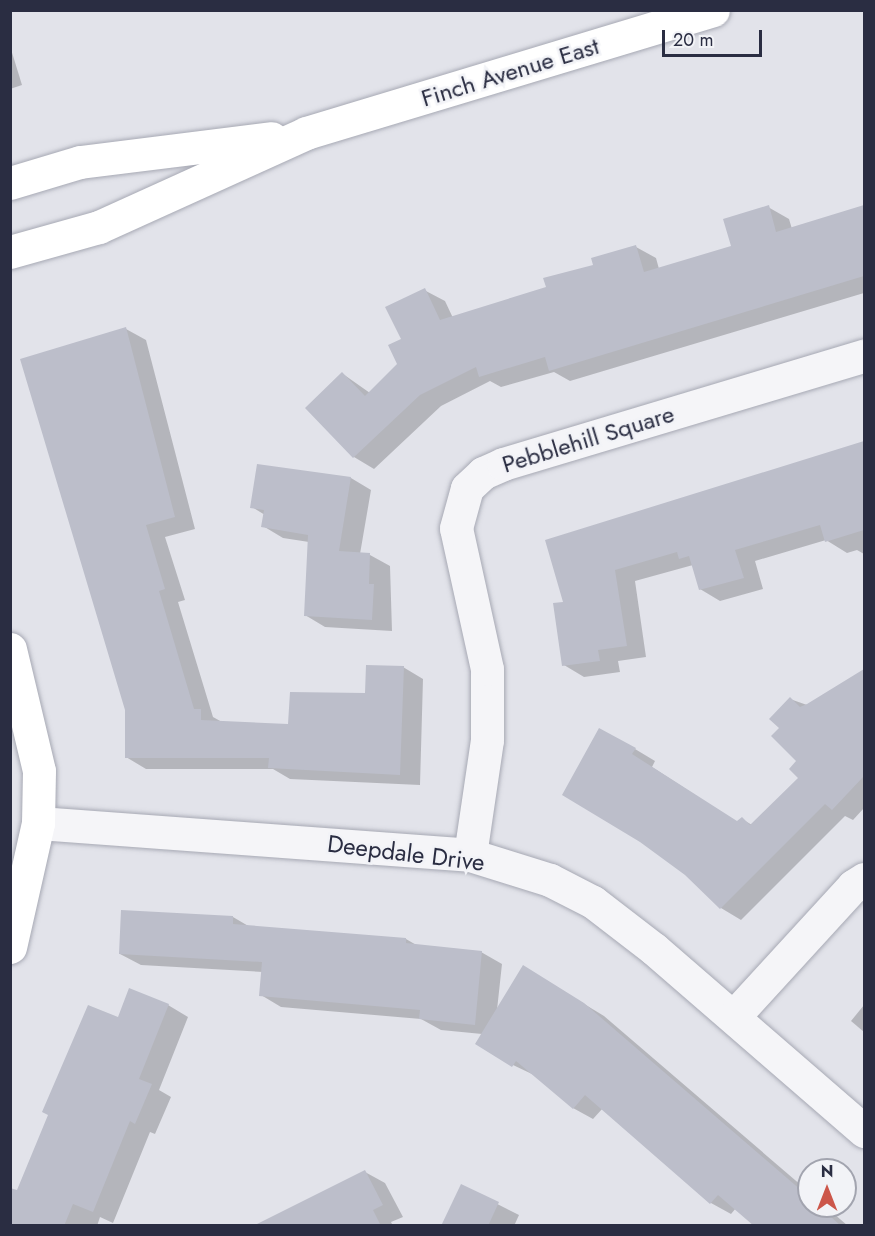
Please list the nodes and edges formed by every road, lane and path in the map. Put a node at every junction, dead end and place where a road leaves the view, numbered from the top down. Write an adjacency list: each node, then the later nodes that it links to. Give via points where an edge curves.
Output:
1 (713, 10): 2 (main road, Finch Avenue East)
2 (306, 133): 3 (main road, Finch Avenue East, via 80,162); 4 (main road, Finch Avenue East, via 99,227)
3 (10, 183)
4 (10, 252)
5 (864, 356): 8 (street, Pebblehill Square, via 503,464 483,473 467,488 456,528 487,669 487,740)
6 (10, 649): 7 (main road, via 39,771)
7 (38, 823): 8 (street, Deepdale Drive); 10 (main road)
8 (470, 855): 11 (street, Deepdale Drive, via 550,880 593,902)
9 (864, 879): 11 (street, via 853,886)
10 (10, 947)
11 (735, 1015): 12 (street, Deepdale Drive)
12 (864, 1131)

